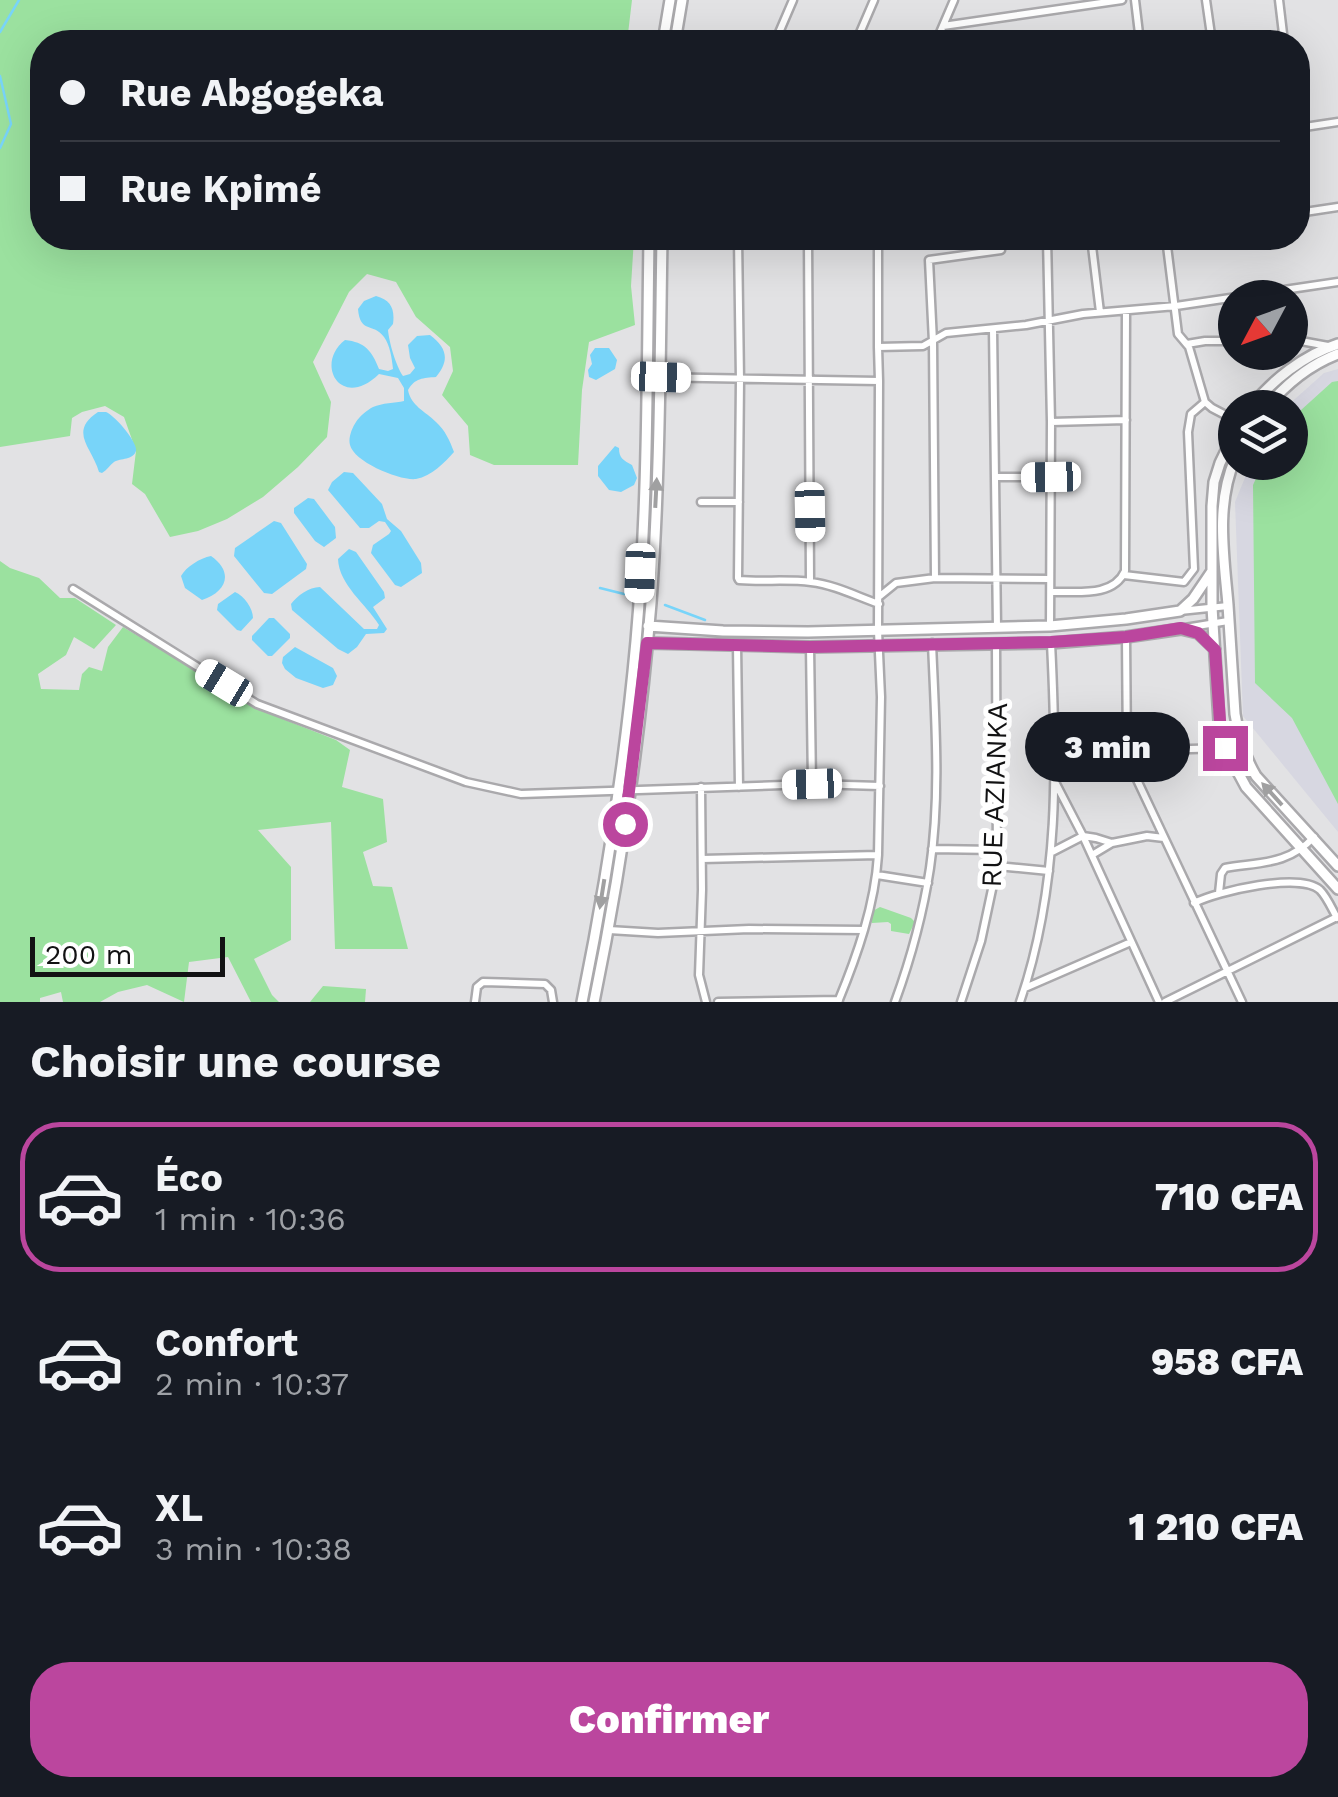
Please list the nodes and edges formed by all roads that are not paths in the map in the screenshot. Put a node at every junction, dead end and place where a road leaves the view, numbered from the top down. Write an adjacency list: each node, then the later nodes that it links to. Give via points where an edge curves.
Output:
1 (670, 0): 11 (main road)
2 (682, 0): 12 (main road)
3 (793, 0): 13 (street)
4 (874, 0): 14 (street)
5 (954, 0): 10 (street)
6 (1122, 0): 10 (street)
7 (1134, 0): 16 (street)
8 (1206, 0): 17 (street)
9 (1279, 0): 18 (street)
10 (943, 26): 15 (street)
11 (665, 30)
12 (677, 30)
13 (780, 30)
14 (861, 30)
15 (941, 30)
16 (1138, 30)
17 (1210, 30)
18 (1283, 30)
19 (1338, 122): 20 (street)
20 (1310, 126)
21 (1338, 207): 22 (street)
22 (1310, 211)
23 (649, 250): 44 (main road)
24 (662, 250): 45 (main road)
25 (738, 250): 46 (street)
26 (808, 250): 47 (street)
27 (878, 250): 42 (street)
28 (1001, 250): 39 (street, via 930,260)
29 (1047, 250): 36 (street)
30 (1092, 250): 35 (street)
31 (1168, 250): 33 (street)
32 (1338, 282): 33 (street)
33 (1176, 306): 34 (street); 41 (street, via 1178,334)
34 (1126, 311): 35 (street); 53 (street)
35 (1100, 312): 36 (street)
36 (1050, 320): 37 (street); 54 (street)
37 (994, 329): 39 (street, via 946,333); 56 (street)
38 (1218, 341): 41 (street)
39 (933, 342): 42 (street); 63 (street)
40 (1308, 343): 43 (street)
41 (1188, 346): 51 (street)
42 (878, 348): 48 (street)
43 (1336, 348): 49 (main road, via 1296,365); 50 (main road)
44 (648, 377): 45 (street); 77 (main road)
45 (661, 377): 46 (street); 77 (main road, one-way to 45)
46 (740, 380): 47 (street); 60 (street)
47 (810, 381): 48 (street); 66 (street)
48 (879, 381): 71 (street)
49 (1268, 390)
50 (1282, 390)
51 (1205, 402): 52 (street); 67 (street, via 1191,414 1188,432 1194,569)
52 (1218, 410)
53 (1126, 420): 54 (street); 62 (street)
54 (1051, 422): 57 (street)
55 (1218, 469): 61 (main road)
56 (995, 477): 57 (street); 64 (street)
57 (1051, 477): 65 (street)
58 (1228, 480): 72 (main road)
59 (700, 502): 60 (street)
60 (738, 502): 66 (street, via 739,580)
61 (1212, 571): 70 (main road); 73 (main road)
62 (1124, 575): 67 (street); 69 (street, via 1107,589)
63 (934, 578): 64 (street); 71 (street, via 896,583)
64 (996, 579): 65 (street); 79 (street)
65 (1050, 580): 69 (street)
66 (810, 582): 71 (street)
67 (1184, 582): 70 (street)
68 (73, 589): 99 (street, via 257,704 446,776 521,794)
69 (1051, 592): 78 (street)
70 (1196, 593): 74 (main road)
71 (879, 600): 81 (street)
72 (1228, 606): 73 (street); 75 (main road)
73 (1212, 608): 74 (street); 76 (main road)
74 (1180, 612): 78 (main road)
75 (1228, 621): 76 (street); 103 (main road, one-way to 75, via 1256,776 1242,748)
76 (1213, 624): 80 (street); 90 (main road)
77 (643, 625): 81 (main road); 83 (main road)
78 (1050, 626): 79 (main road)
79 (997, 627): 81 (main road)
80 (1181, 628): 82 (main road); 90 (main road, via 1198,633)
81 (878, 631): 87 (street)
82 (1126, 637): 84 (main road); 92 (street)
83 (642, 642): 88 (main road); 99 (main road)
84 (1051, 642): 86 (main road); 93 (street)
85 (932, 643): 86 (main road); 87 (main road); 106 (street)
86 (996, 643): 108 (street, RUE AZIANKA)
87 (878, 645): 89 (main road); 96 (street)
88 (737, 646): 89 (main road); 98 (street)
89 (810, 647): 95 (street)
90 (1215, 650): 91 (main road)
91 (1225, 748): 92 (street); 107 (main road, via 1246,788)
92 (1127, 751): 93 (street); 100 (street)
93 (1054, 752): 94 (street)
94 (1055, 782): 101 (street); 109 (street)
95 (812, 784): 96 (street); 98 (street)
96 (880, 786): 111 (street)
97 (701, 787): 98 (street); 99 (street); 112 (street)
98 (739, 788)
99 (625, 789): 122 (main road); 131 (main road, one-way to 131)
100 (1157, 821): 102 (street); 104 (street)
101 (1083, 836): 105 (street); 109 (street); 110 (street)
102 (1147, 836): 104 (street); 105 (street)
103 (1314, 837): 107 (street); 114 (main road)
104 (1165, 838): 120 (street)
105 (1112, 843): 110 (street)
106 (932, 849): 108 (street); 117 (street)
107 (1303, 849): 118 (main road); 119 (street, via 1225,868)
108 (997, 850): 113 (street, RUE AZIANKA)
109 (1051, 852): 115 (street)
110 (1092, 854): 125 (street)
111 (878, 855): 112 (street); 116 (street)
112 (702, 859): 124 (street)
113 (996, 866): 115 (street); 136 (street, RUE AZIANKA, via 982,941)
114 (1338, 866)
115 (1049, 871): 127 (street)
116 (877, 874): 117 (street); 123 (street)
117 (928, 883): 135 (street)
118 (1338, 890)
119 (1219, 893): 120 (street); 121 (street, via 1301,881 1320,890)
120 (1194, 903): 126 (street)
121 (1338, 918): 126 (street)
122 (609, 930): 124 (street); 132 (main road)
123 (864, 930): 124 (street); 128 (street)
124 (700, 931): 133 (street)
125 (1130, 942): 127 (street); 138 (street)
126 (1228, 972): 138 (street); 139 (street)
127 (1024, 989): 137 (street)
128 (839, 1001): 134 (street)
129 (476, 1002): 130 (street, via 483,982 545,984)
130 (553, 1002)
131 (582, 1002)
132 (594, 1002)
133 (706, 1002)
134 (718, 1002)
135 (895, 1002)
136 (961, 1002)
137 (1020, 1002)
138 (1162, 1002)
139 (1242, 1002)

